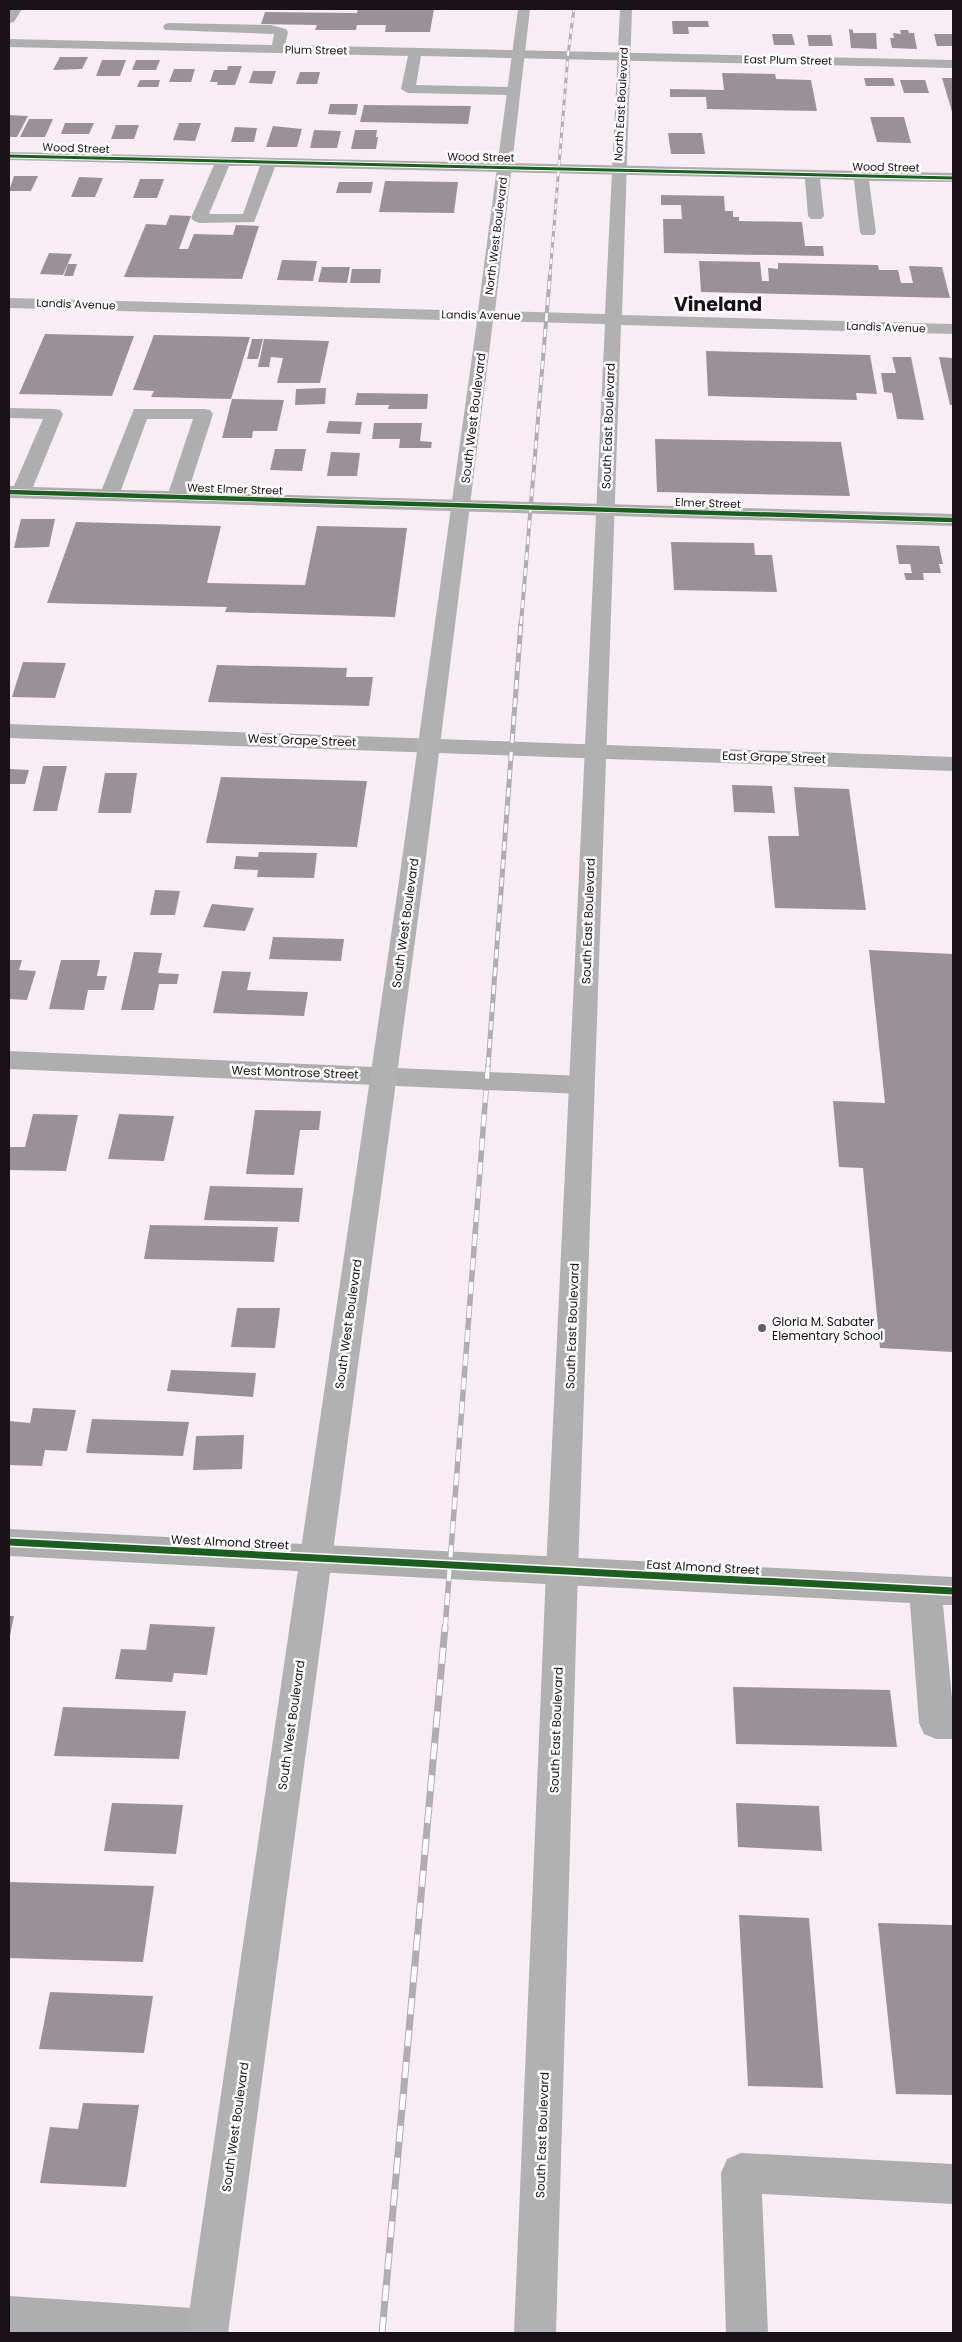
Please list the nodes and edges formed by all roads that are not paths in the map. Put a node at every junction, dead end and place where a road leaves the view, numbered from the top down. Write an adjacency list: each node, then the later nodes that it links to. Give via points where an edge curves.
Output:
1 (16, 9): 4 (street)
2 (524, 9): 9 (main road, North West Boulevard)
3 (626, 9): 10 (main road, North East Boulevard)
4 (9, 19)
5 (9, 43): 6 (street, Plum Street)
6 (161, 47): 7 (street, Plum Street); 7 (street, via 173,21 270,29 281,32)
7 (278, 49): 8 (street, Plum Street)
8 (415, 52): 9 (street, Plum Street); 12 (street, via 408,88)
9 (519, 54): 10 (street, Plum Street); 12 (main road, North West Boulevard)
10 (624, 57): 11 (street, East Plum Street); 17 (main road, North East Boulevard)
11 (953, 64)
12 (514, 91): 16 (main road, North West Boulevard)
13 (9, 156): 14 (street, Wood Street)
14 (223, 161): 15 (street, Wood Street); 15 (street, via 200,218 249,219)
15 (269, 162): 16 (street, Wood Street)
16 (504, 168): 17 (street, Wood Street); 24 (main road, North West Boulevard)
17 (618, 170): 18 (street, Wood Street); 25 (main road, North East Boulevard)
18 (812, 175): 19 (street, Wood Street); 21 (street)
19 (861, 176): 20 (street, Wood Street); 22 (street)
20 (953, 178)
21 (816, 216)
22 (868, 232)
23 (9, 303): 24 (main road, Landis Avenue)
24 (486, 315): 25 (main road, Landis Avenue); 31 (main road, South West Boulevard)
25 (612, 318): 26 (main road, Landis Avenue); 32 (main road, South East Boulevard)
26 (953, 328)
27 (9, 413): 28 (street, via 54,414)
28 (15, 492): 29 (street, West Elmer Street)
29 (109, 495): 30 (street, West Elmer Street); 30 (street, via 140,413 204,414)
30 (176, 497): 31 (street, West Elmer Street)
31 (462, 506): 32 (street, Elmer Street); 35 (main road, South West Boulevard)
32 (604, 510): 33 (street, Elmer Street); 36 (main road, South East Boulevard)
33 (953, 520)
34 (9, 731): 35 (street, West Grape Street)
35 (430, 744): 36 (street, West Grape Street); 39 (main road, South West Boulevard)
36 (595, 750): 37 (street, East Grape Street); 40 (main road, South East Boulevard)
37 (953, 764)
38 (9, 1060): 39 (street, West Montrose Street)
39 (383, 1076): 40 (street, West Montrose Street); 42 (main road, South West Boulevard)
40 (581, 1085): 44 (main road, South East Boulevard)
41 (9, 1542): 42 (street, West Almond Street)
42 (314, 1558): 43 (street, West Almond Street); 49 (main road, South West Boulevard)
43 (451, 1565): 44 (street, East Almond Street)
44 (562, 1571): 45 (street, East Almond Street); 50 (main road, South East Boulevard)
45 (939, 1590): 46 (street, via 936,1723)
46 (953, 1724)
47 (953, 2184): 51 (street, via 740,2173)
48 (9, 2317): 49 (street)
49 (207, 2332)
50 (535, 2333)
51 (747, 2333)

